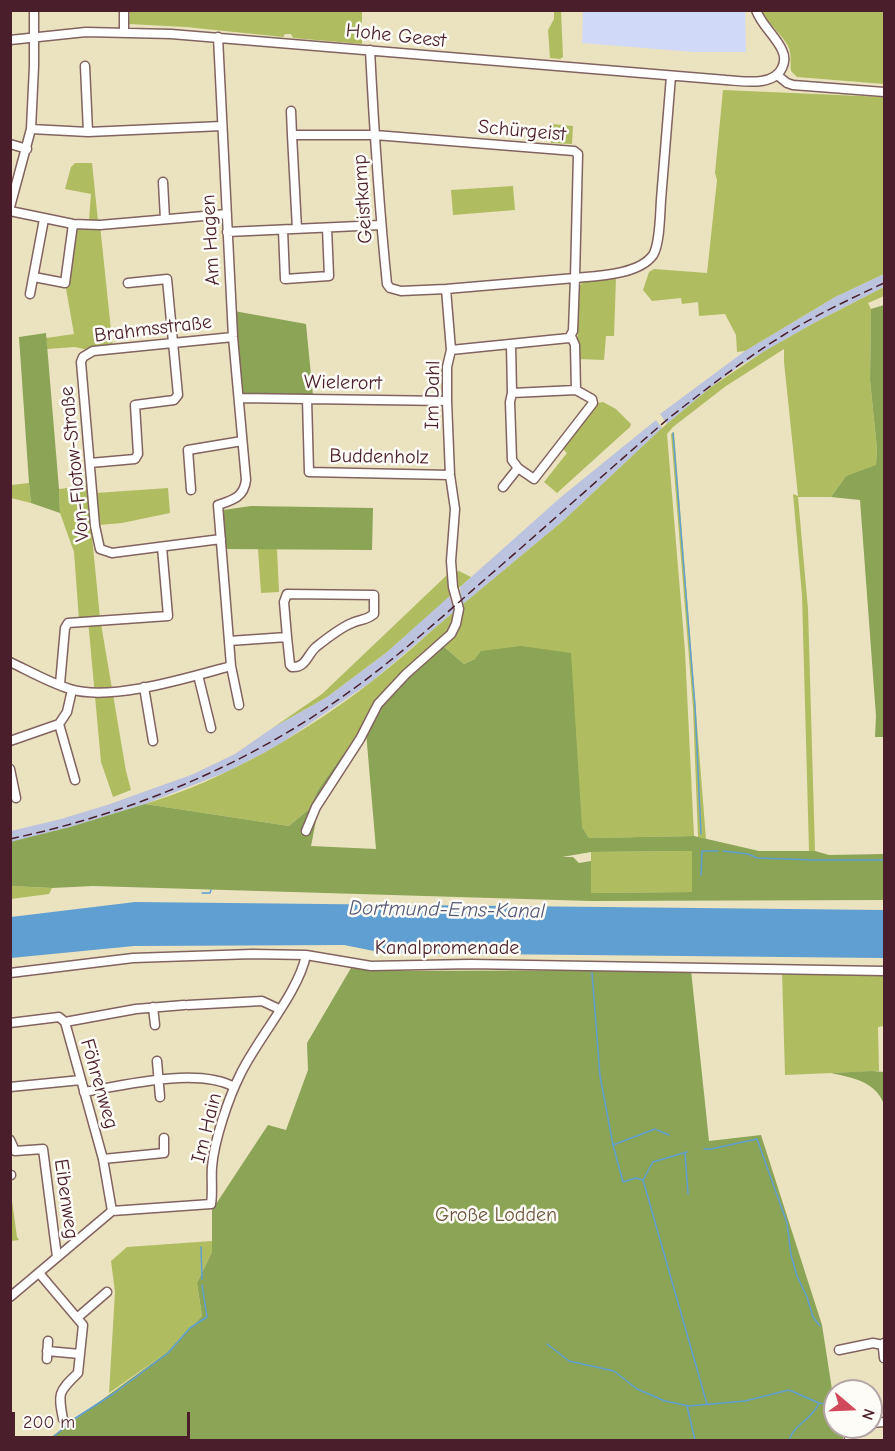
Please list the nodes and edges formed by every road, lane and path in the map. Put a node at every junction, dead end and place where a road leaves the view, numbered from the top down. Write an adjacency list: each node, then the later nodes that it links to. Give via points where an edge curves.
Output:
1 (34, 10): 5 (street)
2 (124, 10): 4 (street)
3 (756, 10): 10 (street, via 784,54)
4 (124, 32): 5 (street, Hohe Geest); 6 (street, Hohe Geest)
5 (34, 37): 7 (street, Hohe Geest); 15 (street)
6 (218, 37): 8 (street, Hohe Geest); 14 (street, Am Hagen)
7 (10, 40)
8 (370, 50): 11 (street, Hohe Geest); 18 (street, Geistkamp)
9 (85, 66): 16 (street)
10 (778, 73): 11 (street, Hohe Geest, via 766,81); 12 (street, via 793,85)
11 (671, 76): 33 (street, via 653,255 624,271)
12 (885, 92)
13 (291, 111): 17 (street)
14 (222, 126): 16 (street); 23 (street, Am Hagen)
15 (31, 129): 16 (street); 20 (street)
16 (88, 132)
17 (292, 135): 18 (street); 29 (street)
18 (375, 135): 27 (street, Geistkamp); 33 (street, Schürgeist, via 577,153)
19 (10, 144): 20 (street)
20 (27, 149): 22 (street)
21 (164, 182): 25 (street)
22 (10, 209): 24 (street)
23 (227, 214): 25 (street); 31 (street, Am Hagen)
24 (44, 219): 26 (street); 32 (street)
25 (165, 219): 26 (street)
26 (73, 225): 32 (street, via 65,283)
27 (381, 225): 28 (street); 35 (street, Geistkamp, via 390,288)
28 (327, 228): 29 (street); 30 (street, via 329,276 285,279)
29 (297, 229): 30 (street)
30 (283, 230): 31 (street)
31 (227, 232): 38 (street, Am Hagen)
32 (34, 278): 36 (street)
33 (575, 278): 35 (street, Geistkamp); 37 (street)
34 (128, 282): 39 (street, via 167,279)
35 (446, 289): 41 (street)
36 (30, 294)
37 (571, 336): 40 (street, Im Dahl); 43 (street, via 575,345)
38 (233, 337): 39 (street, Brahmsstraße); 45 (street, Am Hagen)
39 (173, 342): 42 (street, Brahmsstraße, via 93,351); 49 (street, via 177,398 135,405 137,457)
40 (511, 344): 41 (street, Im Dahl); 44 (street)
41 (451, 350): 47 (street, Im Dahl)
42 (81, 362): 49 (street, Von-Flotow-Straße)
43 (576, 390): 44 (street); 50 (street, via 593,403 534,479)
44 (512, 393): 50 (street, via 512,460)
45 (239, 398): 46 (street, Wielerort); 48 (street, Am Hagen)
46 (307, 399): 47 (street, Wielerort); 51 (street, Buddenholz, via 309,472)
47 (447, 401): 51 (street, Im Dahl)
48 (242, 441): 53 (street, via 188,450); 54 (street, Am Hagen, via 245,486 237,498 218,505)
49 (90, 463): 55 (street, Von-Flotow-Straße, via 94,526 100,549 112,553)
50 (518, 468): 52 (street)
51 (450, 475): 72 (street, Im Dahl, via 454,509 451,561 459,609 456,624 451,634 378,704 316,807)
52 (502, 487)
53 (191, 490)
54 (221, 539): 55 (street, Von-Flotow-Straße); 57 (street, Am Hagen)
55 (162, 547): 61 (street, via 168,616 68,623)
56 (287, 637): 56 (street, via 290,665 298,667 315,648 353,622 374,614 374,595 287,594); 57 (street)
57 (229, 641): 59 (street, Am Hagen)
58 (11, 664): 61 (street)
59 (231, 666): 60 (street); 64 (street, Am Hagen)
60 (198, 675): 62 (street); 66 (street)
61 (60, 684): 63 (street)
62 (144, 687): 63 (street, via 108,693); 68 (street)
63 (72, 690): 65 (street, via 67,712)
64 (239, 705)
65 (59, 724): 67 (street); 70 (street)
66 (211, 728)
67 (10, 741)
68 (153, 741)
69 (10, 769): 71 (street)
70 (75, 780)
71 (16, 798)
72 (306, 831)
73 (306, 956): 74 (street, Kanalpromenade, via 371,966); 75 (street, Kanalpromenade, via 133,958); 77 (street, Im Hain, via 303,969)
74 (885, 971)
75 (10, 973)
76 (153, 1007): 77 (street, via 262,1001); 78 (street); 80 (street)
77 (279, 1009): 85 (street, Im Hain)
78 (65, 1022): 79 (street, Föhrenweg, via 59,1017); 83 (street, Föhrenweg)
79 (10, 1023)
80 (155, 1025)
81 (157, 1061): 82 (street)
82 (158, 1079): 85 (street, via 213,1079); 86 (street); 87 (street)
83 (81, 1080): 84 (street); 86 (street, Föhrenweg)
84 (10, 1087)
85 (234, 1087): 91 (street, Im Hain, via 212,1166 211,1204)
86 (84, 1092): 90 (street, Föhrenweg)
87 (160, 1097)
88 (165, 1138): 90 (street, via 164,1153)
89 (10, 1140): 92 (street, Eibenweg, via 15,1151 43,1149)
90 (103, 1159): 91 (street, Föhrenweg)
91 (112, 1211): 92 (street)
92 (57, 1257): 93 (street)
93 (39, 1273): 95 (street); 96 (street)
94 (107, 1292): 96 (street)
95 (10, 1297)
96 (77, 1318): 100 (street, via 83,1325)
97 (48, 1341): 100 (street, via 47,1355)
98 (884, 1344): 99 (street, via 873,1342); 101 (street)
99 (839, 1350)
100 (80, 1354): 102 (street, via 78,1373 60,1395)
101 (885, 1358)
102 (63, 1419)

